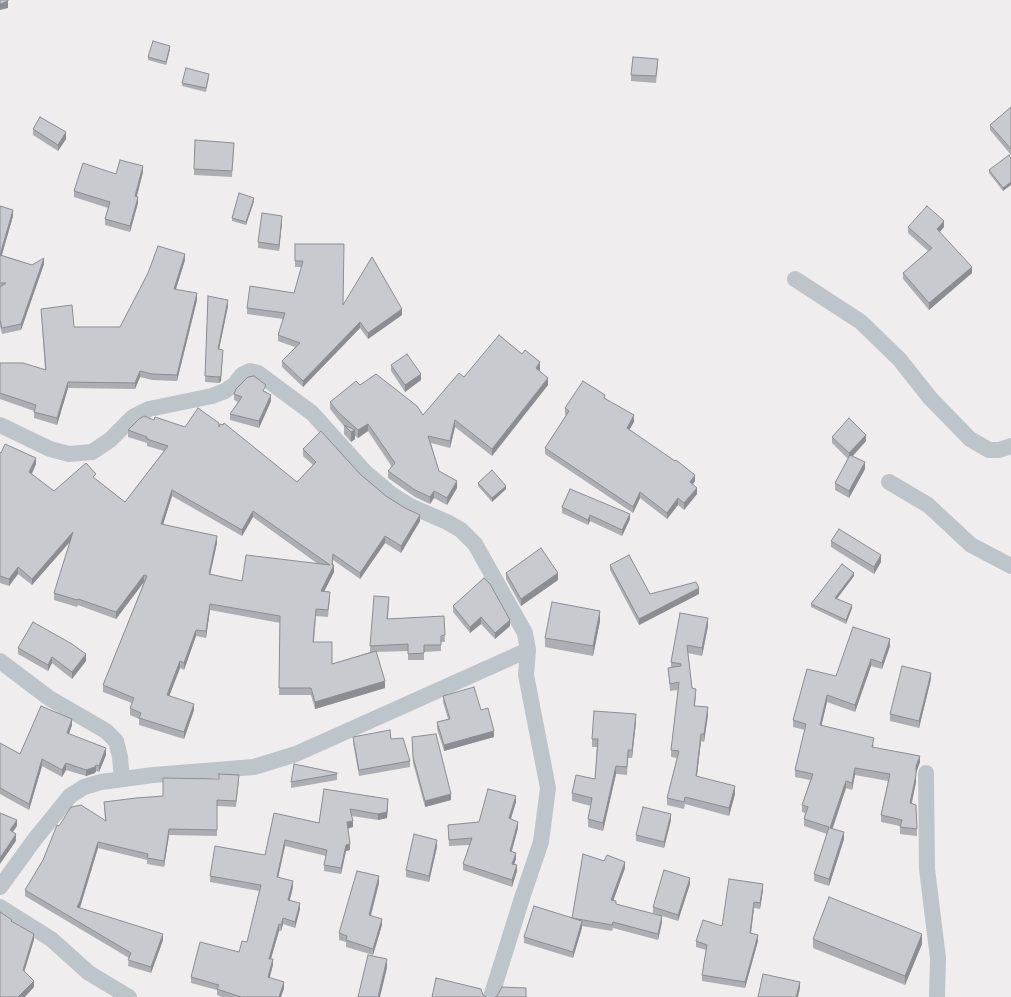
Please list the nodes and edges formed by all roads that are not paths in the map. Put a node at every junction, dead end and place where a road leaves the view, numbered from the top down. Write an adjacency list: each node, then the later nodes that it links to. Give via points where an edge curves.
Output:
1 (795, 279): 3 (street, via 861,322 900,360 970,440 989,450)
2 (0, 425): 6 (street, via 50,449 68,454 92,452 110,440 133,417 149,410 212,396 225,391 250,371 258,373 312,413 366,473 391,494 461,530 475,544 525,632)
3 (1011, 446)
4 (889, 482): 5 (street, via 928,505 970,545)
5 (1011, 566)
6 (528, 650): 9 (street, via 296,754 254,766); 13 (street, via 526,675 548,788 541,842)
7 (0, 661): 9 (street, via 49,698 106,731 116,741)
8 (926, 773): 14 (street, via 926,854 938,958)
9 (122, 779): 10 (street, via 84,787 70,796)
10 (0, 887)
11 (0, 907): 12 (street, via 51,939 89,973)
12 (129, 997)
13 (491, 997)
14 (938, 997)

